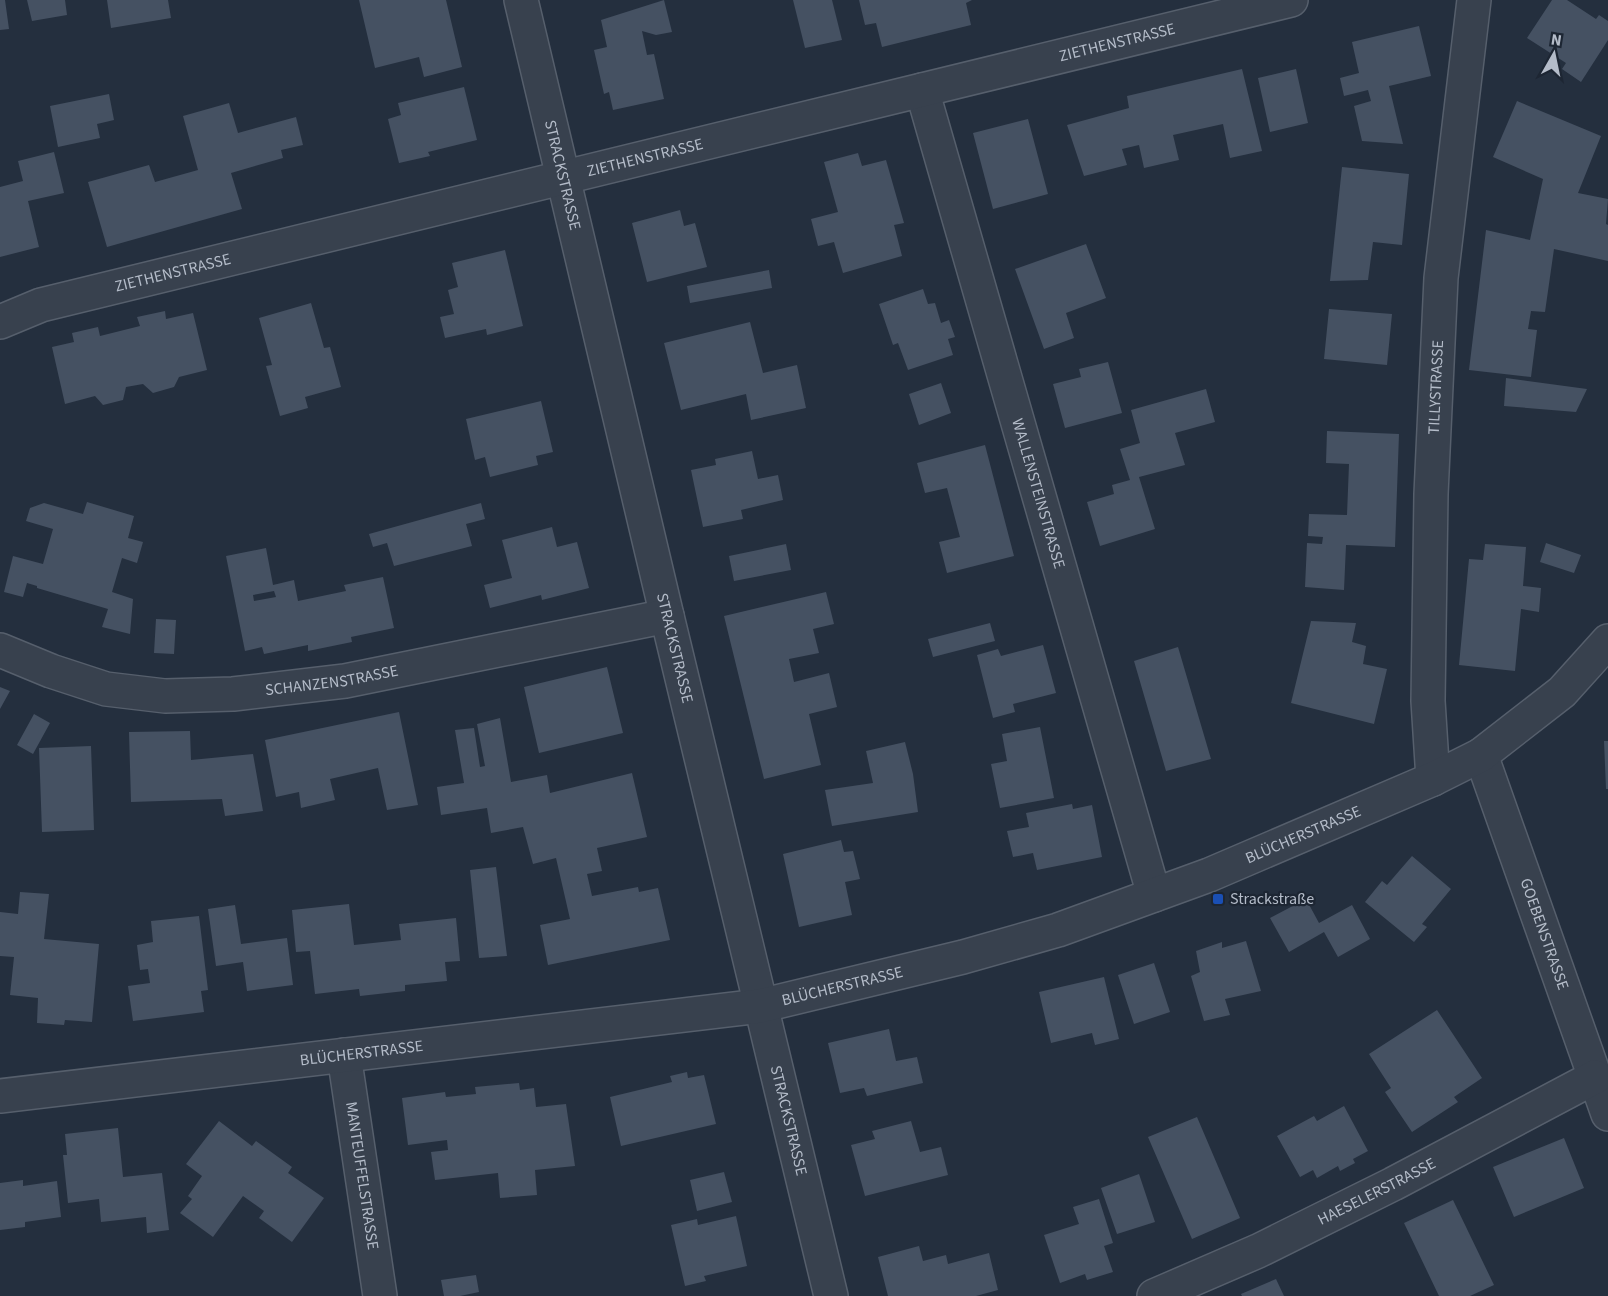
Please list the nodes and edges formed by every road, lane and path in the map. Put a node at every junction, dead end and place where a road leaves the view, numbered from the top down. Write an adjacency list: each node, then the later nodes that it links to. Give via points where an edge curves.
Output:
1 (521, 0): 5 (street, STRACKSTRASSE)
2 (1291, 0): 4 (street, ZIETHENSTRASSE)
3 (1474, 0): 11 (street, TILLYSTRASSE, via 1441,278 1428,701)
4 (922, 90): 5 (street, ZIETHENSTRASSE); 12 (street, WALLENSTEINSTRASSE)
5 (562, 178): 6 (street, ZIETHENSTRASSE, via 40,305); 7 (street, STRACKSTRASSE)
6 (0, 322)
7 (667, 616): 9 (street, SCHANZENSTRASSE, via 345,681 233,694 165,696 106,689); 13 (street, STRACKSTRASSE)
8 (1608, 641): 10 (street, BLÜCHERSTRASSE, via 1562,693)
9 (0, 651)
10 (1480, 755): 11 (street, BLÜCHERSTRASSE); 15 (street, GOEBENSTRASSE)
11 (1433, 779): 12 (street, BLÜCHERSTRASSE)
12 (1154, 895): 13 (street, BLÜCHERSTRASSE, via 1058,930 963,957)
13 (760, 1006): 14 (street, BLÜCHERSTRASSE); 19 (street, STRACKSTRASSE)
14 (344, 1055): 16 (street, BLÜCHERSTRASSE); 18 (street, MANTEUFFELSTRASSE)
15 (1595, 1077): 17 (street, GOEBENSTRASSE); 20 (street, HAESELERSTRASSE, via 1393,1184 1258,1251)
16 (0, 1096)
17 (1608, 1114)
18 (380, 1296)
19 (831, 1296)
20 (1154, 1296)

